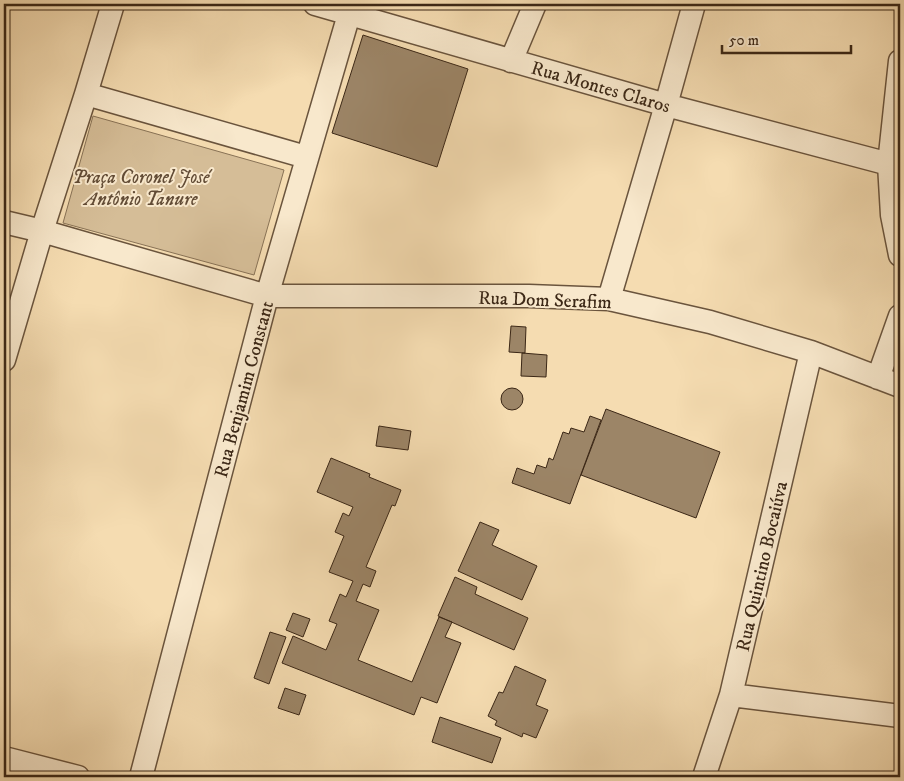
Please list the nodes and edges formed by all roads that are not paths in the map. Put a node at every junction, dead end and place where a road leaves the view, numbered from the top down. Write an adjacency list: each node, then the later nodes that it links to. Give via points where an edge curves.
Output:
1 (113, 4): 8 (street)
2 (316, 4): 5 (street, Rua Montes Claros)
3 (535, 4): 6 (street)
4 (694, 4): 9 (street)
5 (350, 9): 6 (street, Rua Montes Claros); 10 (street, Rua Benjamim Constant)
6 (512, 61): 9 (street, Rua Montes Claros)
7 (900, 61): 11 (street)
8 (86, 94): 10 (street); 13 (street)
9 (666, 105): 11 (street, Rua Montes Claros); 16 (street)
10 (306, 157): 15 (street, Rua Benjamim Constant)
11 (889, 164): 14 (street, via 892,215)
12 (4, 222): 13 (street)
13 (42, 231): 15 (street); 19 (street)
14 (900, 255)
15 (267, 296): 16 (street, Rua Dom Serafim); 26 (street, Rua Benjamim Constant)
16 (609, 299): 18 (street, Rua Dom Serafim, via 710,322)
17 (900, 316): 20 (street)
18 (811, 352): 20 (street, Rua Dom Serafim); 22 (street, Rua Quintino Bocaiúva)
19 (4, 357)
20 (878, 378): 21 (street, Rua Dom Serafim)
21 (900, 386)
22 (731, 695): 23 (street); 27 (street, Rua Quintino Bocaiúva)
23 (900, 716)
24 (4, 758): 25 (street)
25 (78, 777)
26 (141, 777)
27 (704, 777)

